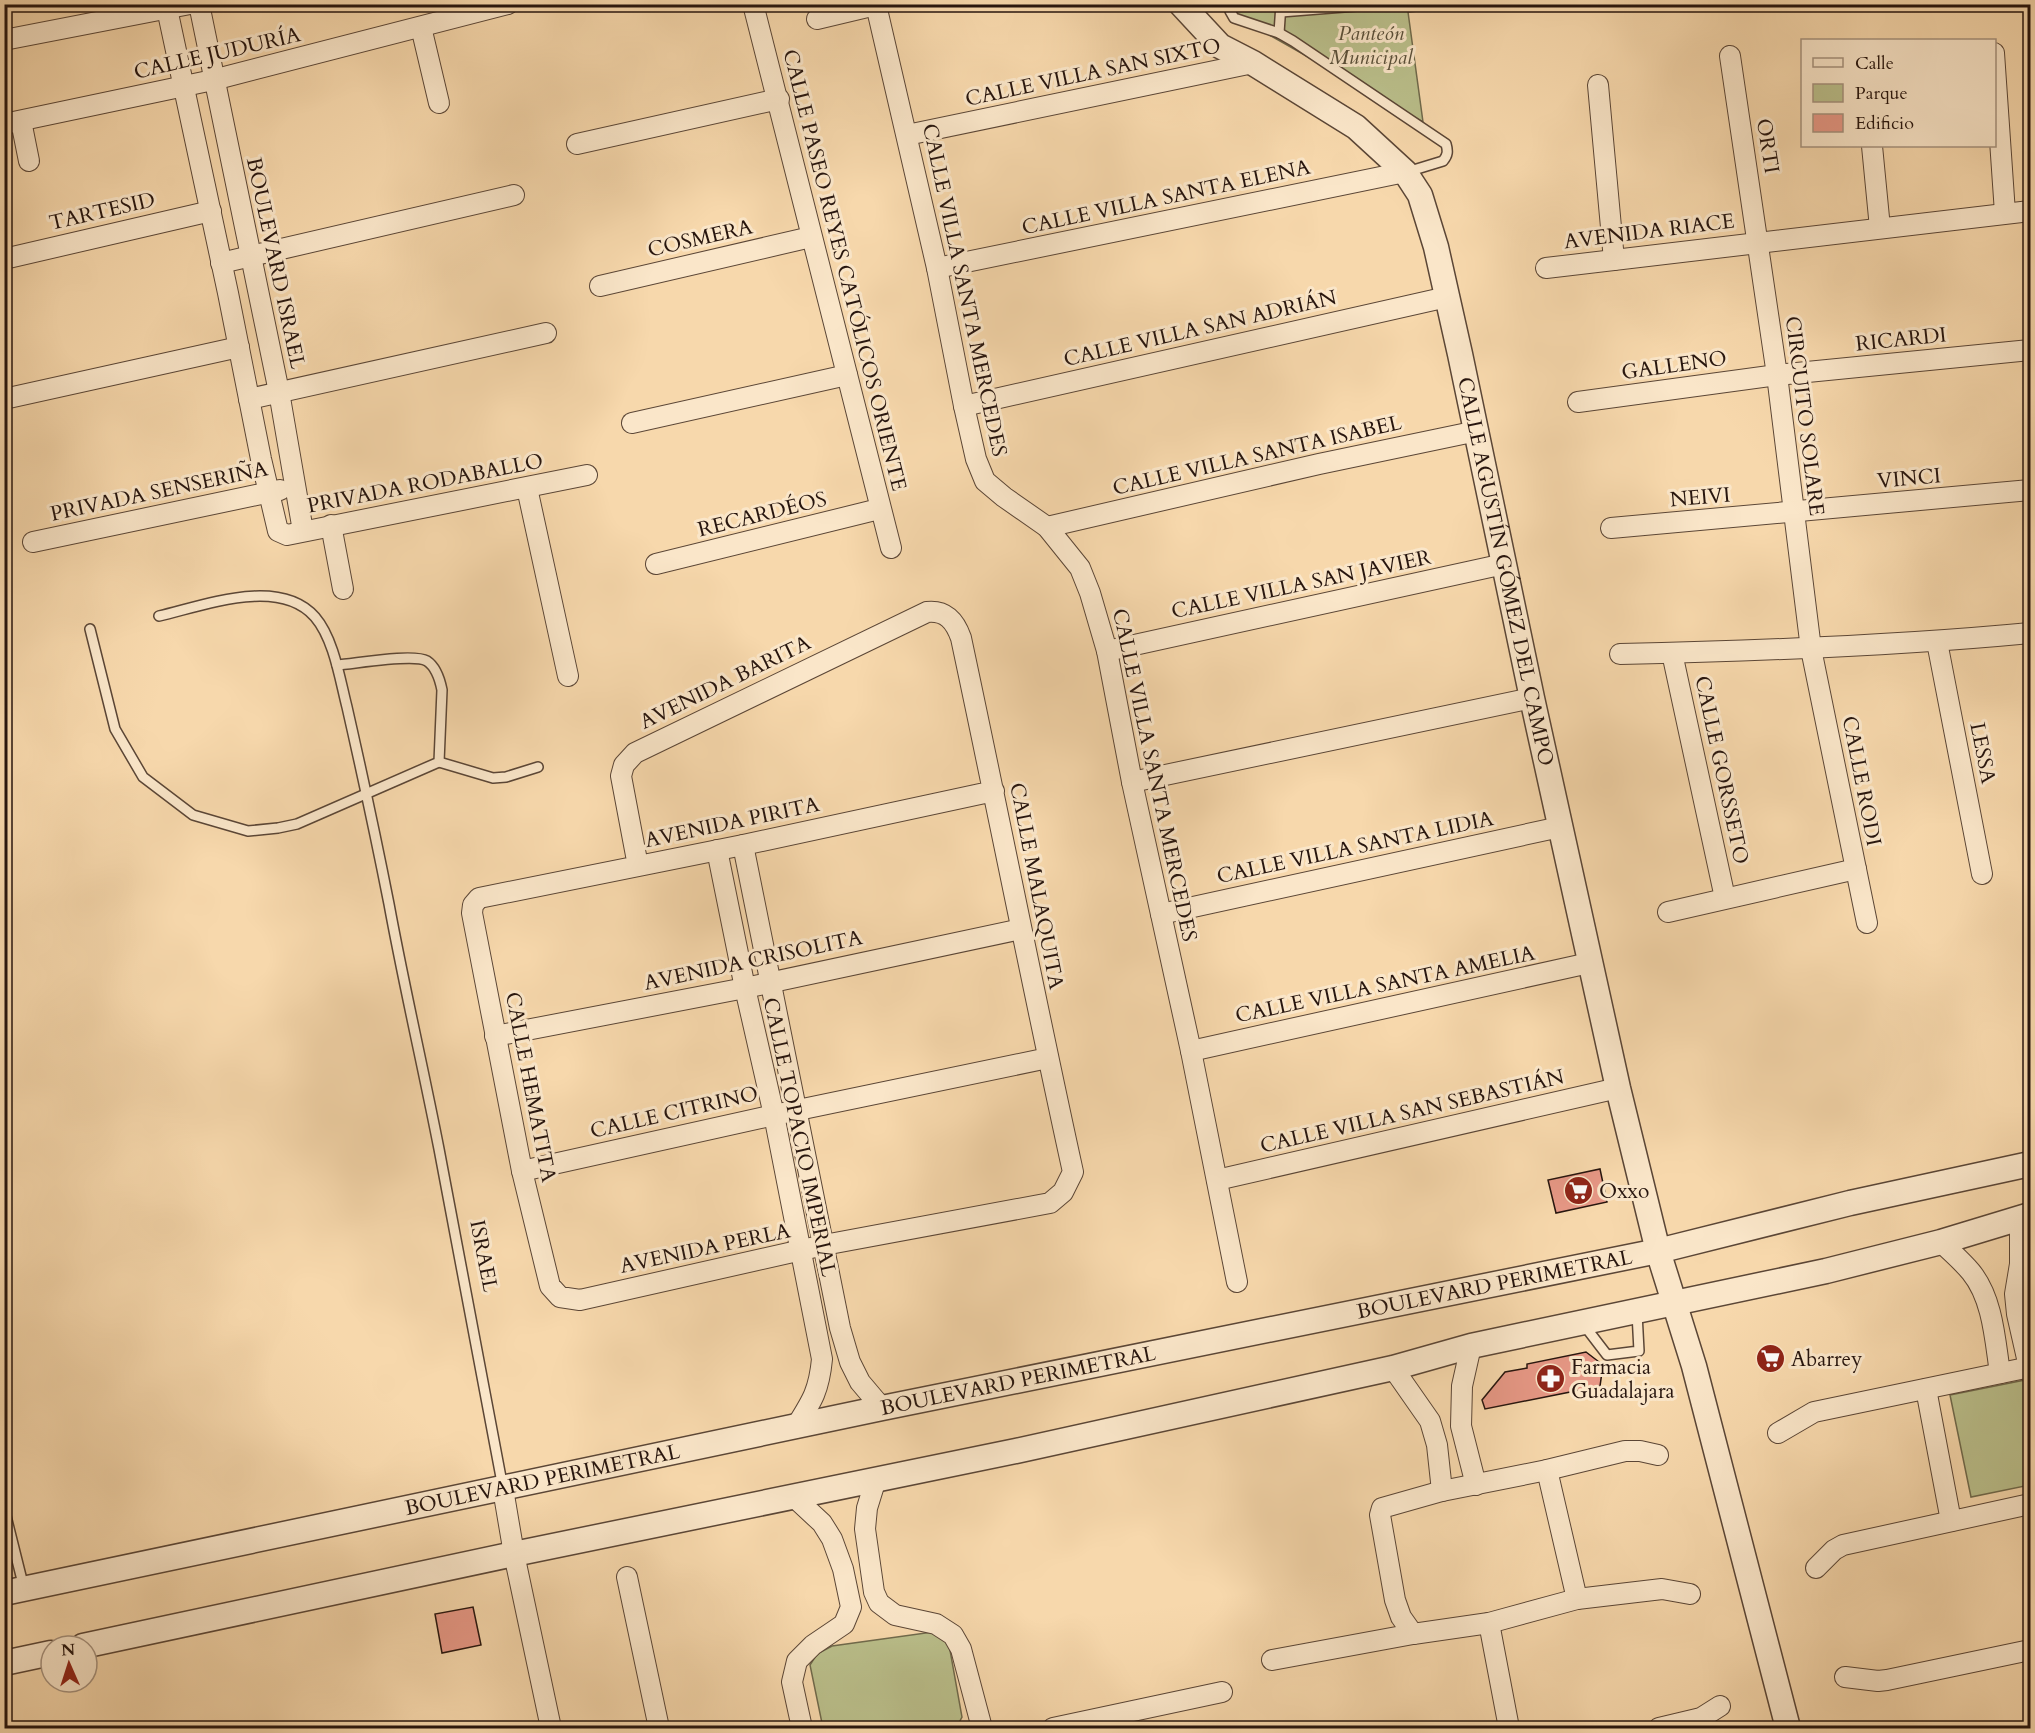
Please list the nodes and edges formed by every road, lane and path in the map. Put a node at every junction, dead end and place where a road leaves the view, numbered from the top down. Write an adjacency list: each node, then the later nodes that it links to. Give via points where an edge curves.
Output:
1 (190, 4): 9 (street)
2 (198, 4): 18 (street, BOULEVARD ISRAEL)
3 (508, 4): 12 (street, CALLE JUDURÍA)
4 (753, 4): 21 (street, CALLE PASEO REYES CATÓLICOS ORIENTE)
5 (1181, 4): 16 (street, CALLE AGUSTÍN GÓMEZ DEL CAMPO, via 1220,46)
6 (1229, 4): 13 (lane, via 1234,18)
7 (1382, 4): 10 (lane)
8 (878, 5): 11 (street); 24 (street, CALLE VILLA SANTA MERCEDES)
9 (167, 7): 14 (street); 20 (street)
10 (1281, 8): 13 (lane)
11 (817, 19)
12 (421, 27): 18 (street, CALLE JUDURÍA); 22 (street)
13 (1279, 33): 28 (lane, via 1446,144 1447,157 1443,161)
14 (4, 40)
15 (1730, 57): 35 (street, ORTI)
16 (1253, 63): 24 (street, CALLE VILLA SAN SIXTO); 28 (street, CALLE AGUSTÍN GÓMEZ DEL CAMPO, via 1356,128)
17 (1996, 72): 32 (street)
18 (213, 80): 20 (street, CALLE JUDURÍA); 36 (street, BOULEVARD ISRAEL)
19 (1598, 85): 38 (street)
20 (182, 87): 23 (street, CALLE JUDURÍA); 30 (street)
21 (778, 99): 25 (street); 34 (street, CALLE PASEO REYES CATÓLICOS ORIENTE)
22 (439, 102)
23 (13, 123): 27 (street)
24 (907, 135): 40 (street, CALLE VILLA SANTA MERCEDES)
25 (577, 144)
26 (1872, 147): 33 (street)
27 (28, 161)
28 (1405, 172): 40 (street, CALLE VILLA SANTA ELENA); 43 (street, CALLE AGUSTÍN GÓMEZ DEL CAMPO, via 1420,195)
29 (514, 195): 36 (street)
30 (211, 211): 37 (street, TARTESID); 39 (street)
31 (2031, 211): 32 (street)
32 (2006, 213): 33 (street)
33 (1880, 228): 35 (street)
34 (811, 237): 42 (street, COSMERA); 47 (street, CALLE PASEO REYES CATÓLICOS ORIENTE)
35 (1758, 242): 38 (street, AVENIDA RIACE); 48 (street, CIRCUITO SOLARE)
36 (251, 256): 39 (street); 49 (street, BOULEVARD ISRAEL)
37 (4, 259)
38 (1614, 260): 41 (street, AVENIDA RIACE)
39 (221, 263): 45 (street)
40 (937, 268): 53 (street, CALLE VILLA SANTA MERCEDES)
41 (1546, 268)
42 (600, 286)
43 (1447, 297): 53 (street, CALLE VILLA SAN ADRIÁN); 55 (street, CALLE AGUSTÍN GÓMEZ DEL CAMPO)
44 (546, 333): 49 (street)
45 (239, 347): 50 (street); 51 (street)
46 (2031, 350): 48 (street, RICARDI)
47 (847, 375): 54 (street); 61 (street, CALLE PASEO REYES CATÓLICOS ORIENTE)
48 (1777, 375): 52 (street, GALLENO); 62 (street, CIRCUITO SOLARE)
49 (279, 392): 51 (street); 57 (street, BOULEVARD ISRAEL)
50 (4, 399)
51 (249, 399): 60 (street)
52 (1578, 402)
53 (963, 406): 64 (street, CALLE VILLA SANTA MERCEDES, via 985,481)
54 (632, 423)
55 (1477, 431): 64 (street, CALLE VILLA SANTA ISABEL); 70 (street, CALLE AGUSTÍN GÓMEZ DEL CAMPO)
56 (587, 475): 58 (street, PRIVADA RODABALLO)
57 (295, 487): 60 (street, PRIVADA SENSERIÑA); 66 (street, BOULEVARD ISRAEL)
58 (527, 488): 63 (street, PRIVADA RODABALLO); 82 (street)
59 (2031, 490): 62 (street, VINCI)
60 (268, 492): 66 (street, PRIVADA RODABALLO, via 278,531 287,535); 67 (street, PRIVADA SENSERIÑA)
61 (879, 509): 68 (street, CALLE PASEO REYES CATÓLICOS ORIENTE); 69 (street, RECARDÉOS)
62 (1793, 513): 65 (street, NEIVI); 77 (street, CIRCUITO SOLARE)
63 (331, 525): 66 (street, PRIVADA RODABALLO); 71 (street)
64 (1047, 527): 78 (street, CALLE VILLA SANTA MERCEDES, via 1080,568)
65 (1611, 528)
66 (303, 531)
67 (33, 542)
68 (891, 548)
69 (656, 564)
70 (1504, 564): 78 (street, CALLE VILLA SAN JAVIER); 83 (street, CALLE AGUSTÍN GÓMEZ DEL CAMPO)
71 (343, 589)
72 (946, 614): 87 (street, CALLE MALAQUITA, via 962,638); 92 (street, AVENIDA BARITA, via 927,612 635,753 624,765 621,777)
73 (159, 616): 81 (lane, ISRAEL, via 249,596 282,598 316,618)
74 (90, 629): 88 (lane, via 115,729 143,777 193,815 248,831 278,828 314,818)
75 (2031, 633): 76 (street)
76 (1937, 642): 77 (street); 94 (street, LESSA)
77 (1811, 649): 79 (street); 93 (street, CALLE RODI)
78 (1107, 651): 86 (street, CALLE VILLA SANTA MERCEDES)
79 (1672, 653): 80 (street); 96 (street, CALLE GORSSETO)
80 (1620, 654)
81 (337, 665): 84 (lane, via 413,658 427,661 440,679 442,690); 88 (lane, ISRAEL)
82 (568, 676)
83 (1532, 698): 86 (street); 89 (street, CALLE AGUSTÍN GÓMEZ DEL CAMPO)
84 (439, 762): 85 (lane, via 493,778); 88 (lane)
85 (538, 767)
86 (1132, 782): 98 (street, CALLE VILLA SANTA MERCEDES)
87 (994, 791): 90 (street, AVENIDA PIRITA); 100 (street, CALLE MALAQUITA)
88 (367, 794): 144 (lane, ISRAEL)
89 (1560, 827): 98 (street, CALLE VILLA SANTA LIDIA); 101 (street, CALLE AGUSTÍN GÓMEZ DEL CAMPO)
90 (743, 845): 91 (street, AVENIDA PIRITA); 102 (street, CALLE TOPACIO IMPERIAL)
91 (717, 850): 92 (street, AVENIDA PIRITA); 103 (street, CALLE TOPACIO IMPERIAL)
92 (638, 866): 95 (street, AVENIDA PIRITA)
93 (1856, 869): 96 (street); 99 (street, CALLE RODI)
94 (1982, 874)
95 (479, 898): 104 (street, CALLE HEMATITA, via 472,913)
96 (1725, 898): 97 (street)
97 (1668, 912)
98 (1161, 914): 105 (street, CALLE VILLA SANTA MERCEDES)
99 (1867, 922)
100 (1021, 929): 102 (street, AVENIDA CRISOLITA); 106 (street, CALLE MALAQUITA)
101 (1589, 963): 105 (street, CALLE VILLA SANTA AMELIA); 107 (street, CALLE AGUSTÍN GÓMEZ DEL CAMPO)
102 (770, 982): 103 (street, AVENIDA CRISOLITA); 108 (street, CALLE TOPACIO IMPERIAL)
103 (745, 988): 104 (street, AVENIDA CRISOLITA); 109 (street, CALLE TOPACIO IMPERIAL)
104 (495, 1036): 111 (street, CALLE HEMATITA)
105 (1191, 1051): 113 (street, CALLE VILLA SANTA MERCEDES)
106 (1048, 1058): 108 (street, CALLE CITRINO); 112 (street, CALLE MALAQUITA)
107 (1618, 1088): 113 (street, CALLE VILLA SAN SEBASTIÁN); 117 (street, CALLE AGUSTÍN GÓMEZ DEL CAMPO)
108 (796, 1110): 109 (street, CALLE CITRINO); 116 (street, CALLE TOPACIO IMPERIAL)
109 (774, 1114): 111 (street, CALLE CITRINO); 118 (street, CALLE TOPACIO IMPERIAL)
110 (2030, 1165): 117 (street, BOULEVARD PERIMETRAL, via 1850,1203)
111 (522, 1171): 120 (street, CALLE HEMATITA)
112 (1073, 1172): 116 (street, AVENIDA PERLA, via 1064,1192 1050,1203)
113 (1217, 1180): 119 (street, CALLE VILLA SANTA MERCEDES)
114 (2025, 1217): 115 (street); 125 (street, via 2015,1294)
115 (1941, 1242): 121 (street); 126 (street, via 1982,1289)
116 (824, 1245): 118 (street, AVENIDA PERLA); 122 (street, CALLE TOPACIO IMPERIAL)
117 (1658, 1251): 121 (street, CALLE AGUSTÍN GÓMEZ DEL CAMPO); 135 (street, BOULEVARD PERIMETRAL)
118 (800, 1252): 120 (street, AVENIDA PERLA, via 579,1300 560,1297); 124 (street, CALLE TOPACIO IMPERIAL)
119 (1237, 1282)
120 (550, 1286)
121 (1674, 1304): 123 (street); 175 (street, CALLE AGUSTÍN GÓMEZ DEL CAMPO, via 1694,1366)
122 (837, 1309): 124 (street); 129 (street, CALLE TOPACIO IMPERIAL)
123 (1636, 1311): 127 (street); 127 (lane, via 1639,1351 1607,1355)
124 (812, 1314): 130 (street, CALLE TOPACIO IMPERIAL)
125 (2017, 1314): 126 (street); 131 (street)
126 (1991, 1320): 133 (street)
127 (1582, 1323): 128 (street)
128 (1471, 1346): 132 (street); 136 (street, via 1462,1386)
129 (847, 1353): 130 (street); 135 (street, CALLE TOPACIO IMPERIAL, via 860,1382)
130 (822, 1359): 137 (street, CALLE TOPACIO IMPERIAL, via 812,1401)
131 (2030, 1367): 133 (street)
132 (1393, 1368): 139 (street, via 1430,1421); 142 (street)
133 (2000, 1373): 134 (street)
134 (1926, 1389): 138 (street, via 1814,1412); 149 (street)
135 (882, 1408): 137 (street, BOULEVARD PERIMETRAL)
136 (1461, 1426): 139 (street); 143 (street)
137 (795, 1428): 144 (street, BOULEVARD PERIMETRAL)
138 (1778, 1433)
139 (1434, 1434): 145 (street)
140 (1658, 1455): 141 (street, via 1625,1451)
141 (1547, 1470): 143 (street); 157 (street)
142 (876, 1479): 146 (street); 151 (street, via 865,1529)
143 (1476, 1485): 145 (street)
144 (503, 1489): 150 (street, ISRAEL); 155 (street, BOULEVARD PERIMETRAL)
145 (1442, 1491): 159 (street, via 1382,1508 1380,1515 1395,1600)
146 (794, 1497): 150 (street); 153 (street, via 822,1523)
147 (2031, 1504): 149 (street)
148 (4, 1509): 155 (lane)
149 (1951, 1521): 152 (street, via 1843,1545)
150 (514, 1554): 160 (street); 168 (street, ISRAEL)
151 (870, 1565): 153 (street); 171 (street, via 873,1592 879,1603 895,1615 936,1624 953,1635 961,1649)
152 (1816, 1568)
153 (843, 1569): 170 (street, via 851,1607 849,1615 844,1624 796,1660 792,1682)
154 (627, 1577): 169 (street)
155 (14, 1591)
156 (1690, 1594): 157 (street, via 1662,1589)
157 (1577, 1599): 158 (street)
158 (1489, 1623): 159 (street); 173 (street)
159 (1413, 1634): 163 (street)
160 (99, 1643)
161 (2031, 1650): 165 (street, via 1887,1680)
162 (39, 1656): 164 (street)
163 (1272, 1660)
164 (4, 1663)
165 (1845, 1677)
166 (1222, 1692): 172 (street)
167 (1720, 1706): 174 (street, via 1701,1718)
168 (550, 1728)
169 (659, 1728)
170 (802, 1728)
171 (982, 1728)
172 (1053, 1728)
173 (1509, 1728)
174 (1659, 1728)
175 (1788, 1728)

